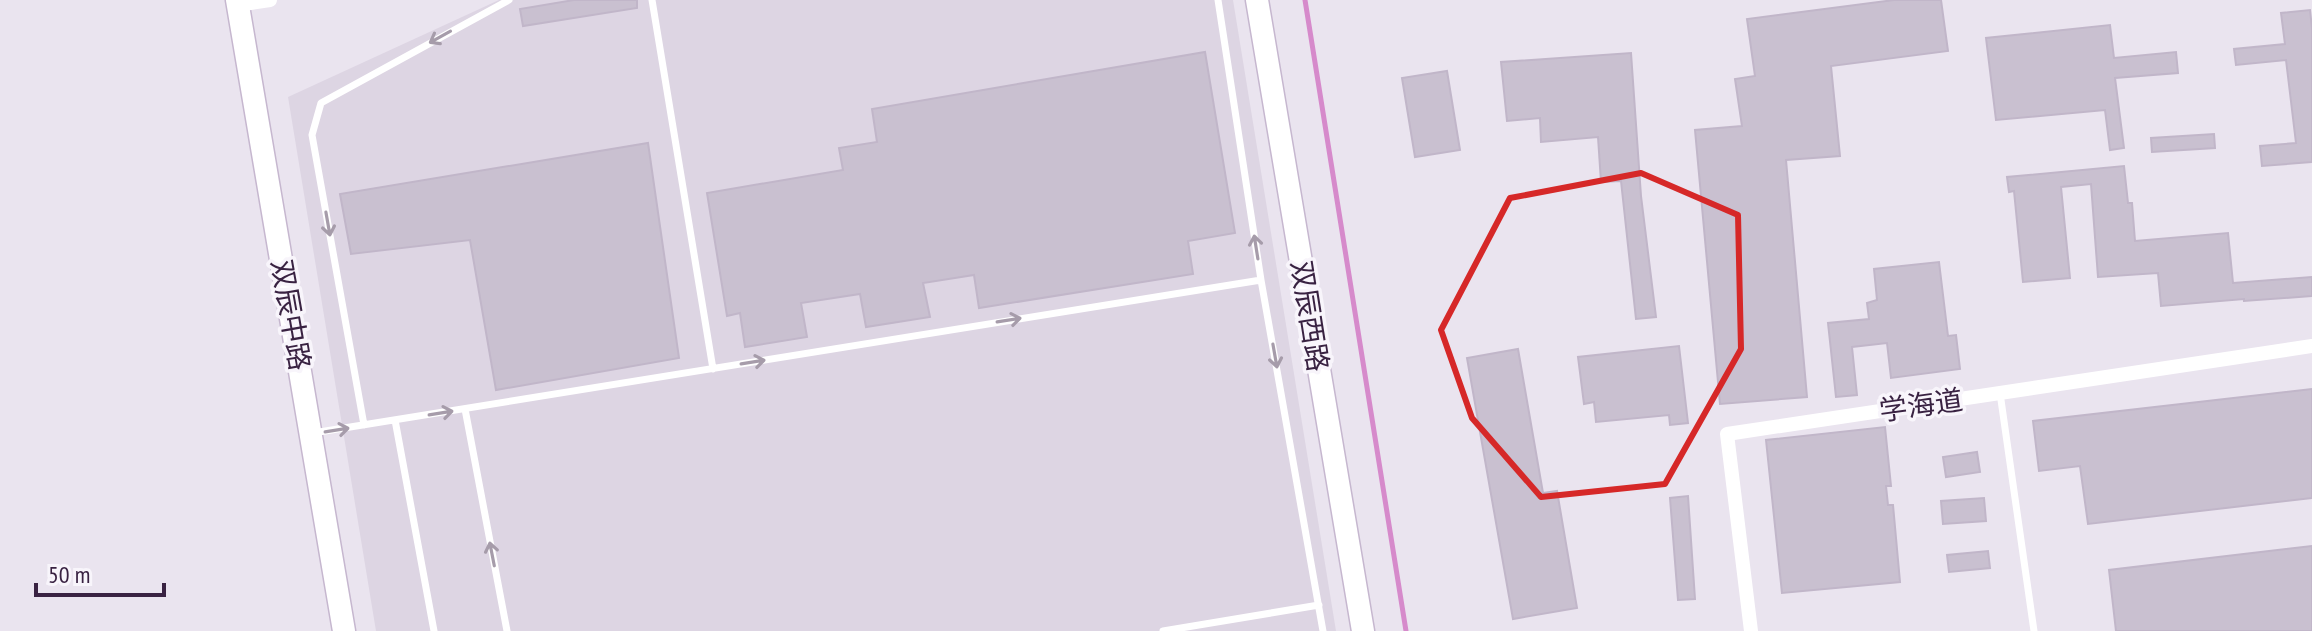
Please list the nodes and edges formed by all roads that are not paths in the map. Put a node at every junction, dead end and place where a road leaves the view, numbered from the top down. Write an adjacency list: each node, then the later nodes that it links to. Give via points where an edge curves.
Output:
1 (270, 0): 6 (street)
2 (509, 0): 13 (lane, one-way to 13, via 321,103 312,135)
3 (652, 0): 9 (lane)
4 (1218, 0): 7 (lane, one-way to 4)
5 (1257, 0): 21 (main road, 双辰西路)
6 (238, 3): 14 (main road, 双辰中路)
7 (1261, 280): 9 (lane, one-way to 7); 15 (lane, one-way to 15)
8 (2312, 346): 10 (street, 学海道)
9 (713, 369): 11 (lane)
10 (2000, 393): 22 (street, 学海道, via 1727,434); 23 (lane)
11 (465, 409): 12 (lane, one-way to 11); 18 (lane, one-way to 11)
12 (395, 420): 13 (lane); 17 (lane)
13 (364, 425): 14 (lane, one-way to 13)
14 (311, 434): 16 (main road, 双辰中路)
15 (1319, 605): 19 (lane); 20 (lane)
16 (344, 631)
17 (434, 631)
18 (507, 631)
19 (1163, 631)
20 (1323, 631)
21 (1363, 631)
22 (1751, 631)
23 (2034, 631)

